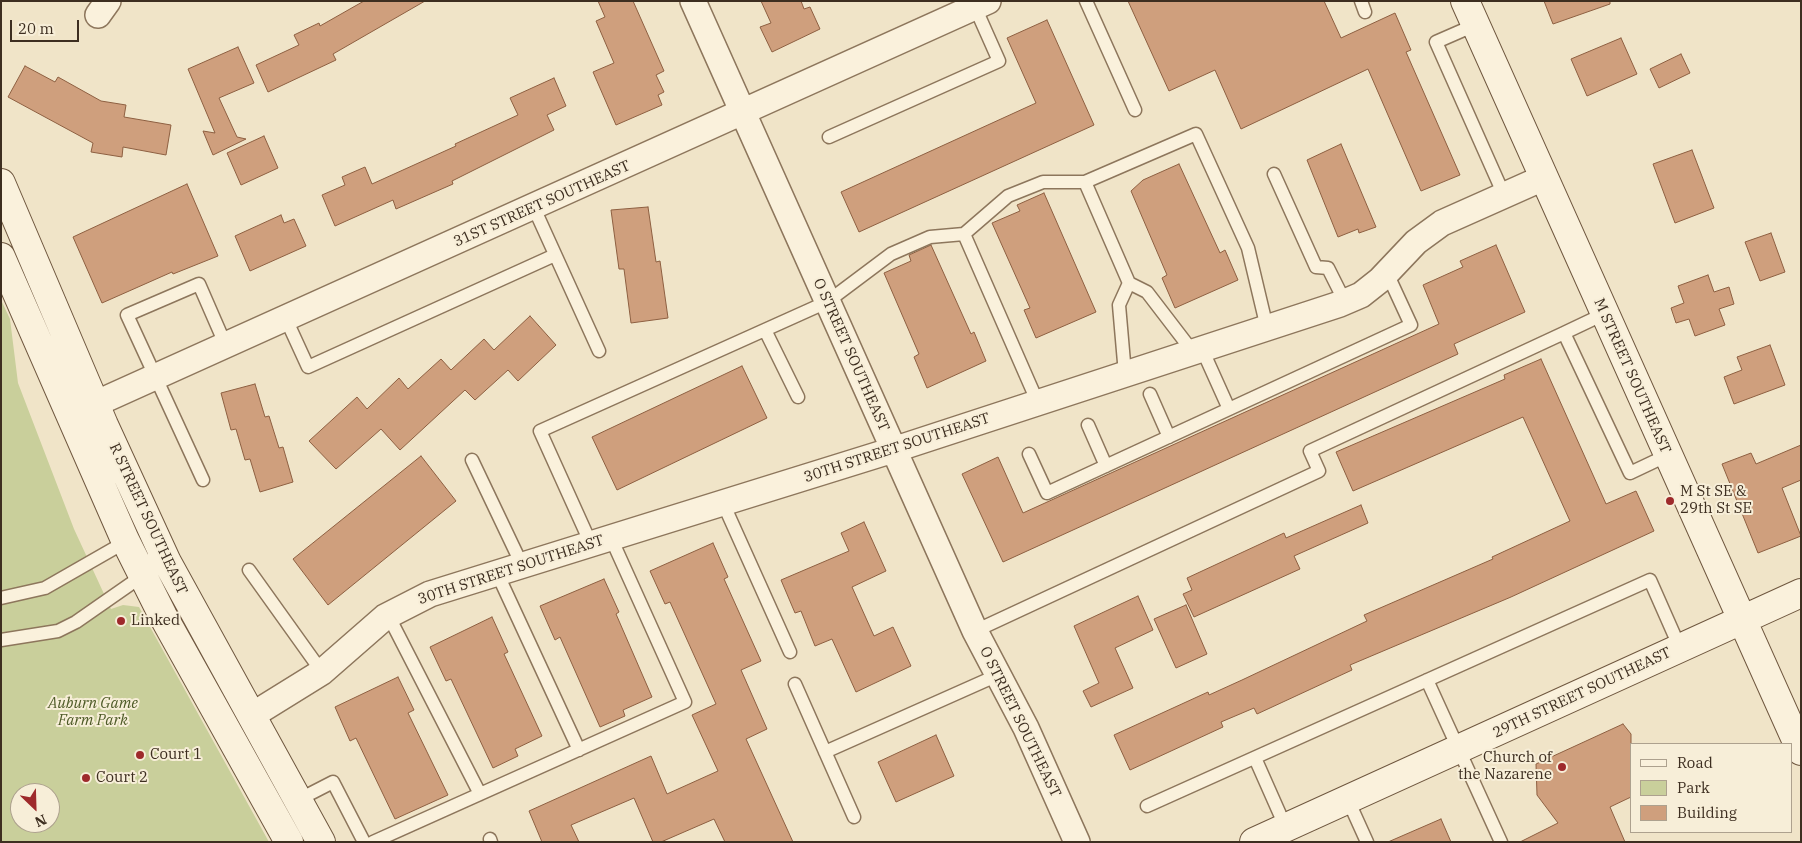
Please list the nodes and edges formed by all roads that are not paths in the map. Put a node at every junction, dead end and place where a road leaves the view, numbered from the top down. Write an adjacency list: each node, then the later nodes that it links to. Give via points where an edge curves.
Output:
1 (693, 1): 6 (street, O STREET SOUTHEAST)
2 (1086, 1): 5 (lane)
3 (981, 4): 6 (street, 31ST STREET SOUTHEAST); 7 (lane, via 999,61)
4 (1470, 13): 9 (street, M STREET SOUTHEAST); 12 (lane, via 1436,42)
5 (1135, 110)
6 (743, 114): 13 (street, 31ST STREET SOUTHEAST); 19 (street, O STREET SOUTHEAST)
7 (829, 137)
8 (1274, 174): 20 (lane, via 1316,267 1328,268)
9 (1543, 178): 12 (street, 30TH STREET SOUTHEAST); 21 (street, M STREET SOUTHEAST)
10 (1085, 182): 14 (lane, via 1043,182 1008,196); 18 (lane); 23 (lane, via 1196,134 1248,248)
11 (1, 183): 34 (street, R STREET SOUTHEAST)
12 (1504, 195): 17 (street, 30TH STREET SOUTHEAST, via 1442,223 1416,242)
13 (534, 208): 15 (lane); 22 (street, 31ST STREET SOUTHEAST)
14 (964, 234): 19 (lane, via 930,236 891,254); 33 (lane)
15 (555, 255): 22 (lane, via 308,367); 27 (lane)
16 (1, 257): 45 (street, R STREET SOUTHEAST)
17 (1387, 273): 20 (street, 30TH STREET SOUTHEAST, via 1361,295); 35 (lane, via 1411,325)
18 (1129, 283): 28 (lane, via 1147,292); 29 (lane, via 1118,305)
19 (827, 302): 24 (lane); 38 (street, O STREET SOUTHEAST)
20 (1344, 302): 23 (street, 30TH STREET SOUTHEAST)
21 (1604, 314): 25 (lane); 40 (street, M STREET SOUTHEAST)
22 (286, 319): 26 (street, 31ST STREET SOUTHEAST)
23 (1267, 328): 28 (street, 30TH STREET SOUTHEAST)
24 (765, 330): 32 (lane); 46 (lane, via 540,431)
25 (1564, 333): 40 (lane, via 1630,473); 56 (lane, via 1310,451 1319,471)
26 (226, 346): 30 (street, 31ST STREET SOUTHEAST); 30 (lane, via 200,284 127,316)
27 (599, 351)
28 (1197, 351): 29 (street, 30TH STREET SOUTHEAST); 35 (lane)
29 (1125, 374): 33 (street, 30TH STREET SOUTHEAST)
30 (156, 378): 34 (street, 31ST STREET SOUTHEAST); 43 (lane)
31 (1150, 394): 37 (lane)
32 (798, 397)
33 (1038, 403): 38 (street, 30TH STREET SOUTHEAST)
34 (95, 404): 47 (street, R STREET SOUTHEAST)
35 (1229, 409): 37 (lane)
36 (1088, 426): 42 (lane)
37 (1169, 436): 42 (lane)
38 (893, 450): 44 (street, 30TH STREET SOUTHEAST); 56 (street, O STREET SOUTHEAST)
39 (1029, 454): 42 (lane, via 1047,493)
40 (1668, 455): 55 (street, M STREET SOUTHEAST)
41 (472, 460): 48 (lane)
42 (1106, 466)
43 (203, 480)
44 (723, 503): 46 (street, 30TH STREET SOUTHEAST); 59 (lane)
45 (125, 540): 47 (lane); 51 (street, R STREET SOUTHEAST); 53 (lane, via 45,588)
46 (601, 541): 48 (street, 30TH STREET SOUTHEAST); 65 (lane, via 685,702)
47 (160, 548): 51 (lane); 64 (street, R STREET SOUTHEAST)
48 (522, 565): 50 (street, 30TH STREET SOUTHEAST)
49 (249, 570): 60 (lane)
50 (497, 573): 54 (street, 30TH STREET SOUTHEAST, via 430,594); 65 (lane)
51 (142, 576): 57 (lane, via 58,631); 76 (street, R STREET SOUTHEAST)
52 (1801, 593): 55 (street, 29TH STREET SOUTHEAST)
53 (1, 598)
54 (388, 615): 60 (street, 30TH STREET SOUTHEAST); 70 (lane)
55 (1742, 620): 58 (street, 29TH STREET SOUTHEAST); 67 (street, M STREET SOUTHEAST)
56 (975, 631): 61 (street, O STREET SOUTHEAST)
57 (1, 640)
58 (1680, 648): 62 (lane, via 1650,580); 66 (street, 29TH STREET SOUTHEAST)
59 (790, 652)
60 (322, 672): 64 (street, 30TH STREET SOUTHEAST)
61 (998, 675): 68 (lane); 80 (street, O STREET SOUTHEAST, via 1026,728)
62 (1428, 680): 66 (lane); 69 (lane)
63 (795, 684): 68 (lane)
64 (251, 716): 71 (street, R STREET SOUTHEAST)
65 (579, 750): 70 (lane)
66 (1459, 750): 72 (street, 29TH STREET SOUTHEAST); 83 (lane)
67 (1801, 751)
68 (825, 752): 74 (lane)
69 (1254, 758): 73 (lane); 75 (lane)
70 (480, 794): 79 (lane)
71 (298, 800): 77 (street, R STREET SOUTHEAST); 78 (lane, via 333,782)
72 (1348, 800): 75 (street, 29TH STREET SOUTHEAST); 82 (lane)
73 (1147, 806)
74 (854, 817)
75 (1286, 828): 81 (street, 29TH STREET SOUTHEAST)
76 (289, 842)
77 (321, 842)
78 (364, 842)
79 (374, 842)
80 (1077, 842)
81 (1254, 842)
82 (1367, 842)
83 (1501, 842)

